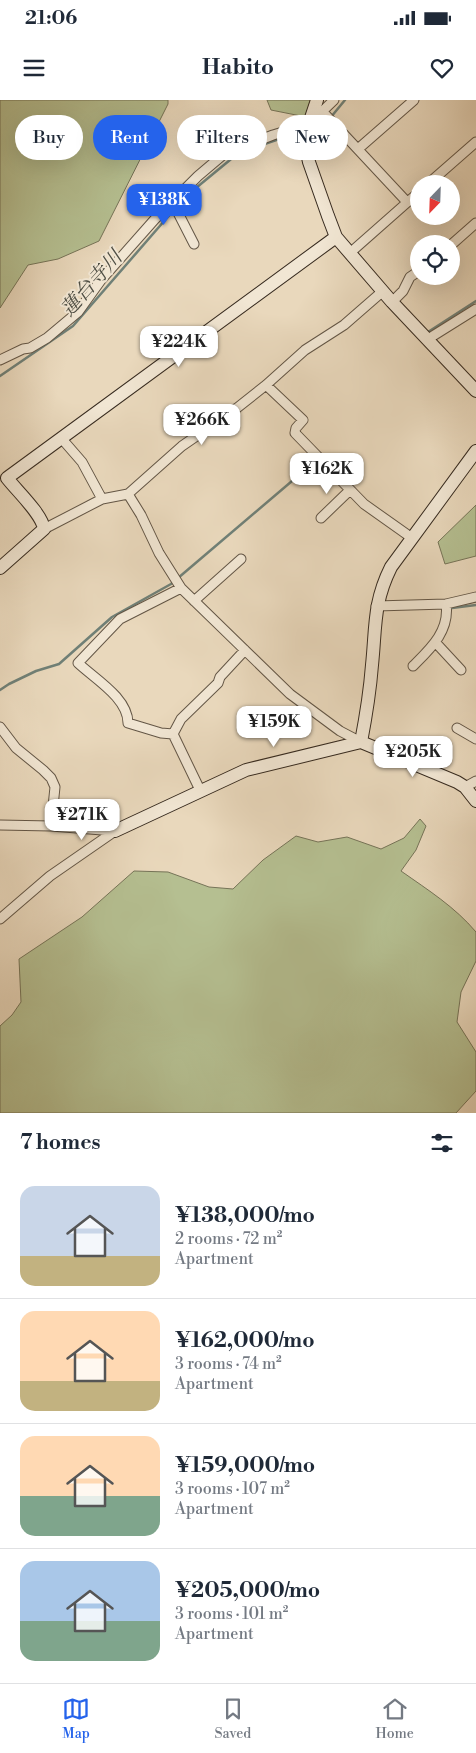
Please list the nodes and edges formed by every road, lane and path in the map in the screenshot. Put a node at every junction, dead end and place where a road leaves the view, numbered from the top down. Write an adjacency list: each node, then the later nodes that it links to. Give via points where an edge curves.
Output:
1 (317, 100): 5 (street)
2 (334, 100): 4 (street)
3 (414, 100): 9 (street)
4 (323, 112): 6 (street); 9 (street)
5 (312, 115)
6 (320, 115)
7 (277, 134): 13 (street, via 224,154)
8 (476, 142): 11 (street)
9 (358, 149): 14 (street)
10 (309, 160): 16 (street)
11 (438, 175)
12 (410, 200): 14 (street)
13 (172, 201): 18 (street); 25 (street, via 101,280 78,312 47,338)
14 (407, 202): 19 (street)
15 (476, 223): 17 (street)
16 (336, 237): 19 (street); 28 (street)
17 (460, 237)
18 (194, 244)
19 (351, 252): 21 (street)
20 (410, 277): 22 (street)
21 (383, 291): 22 (street); 26 (street, via 344,325 305,350)
22 (392, 302): 24 (street)
23 (476, 309): 24 (street)
24 (428, 340): 27 (street)
25 (0, 360)
26 (266, 385): 31 (street, via 303,420 295,433); 32 (street, via 182,446)
27 (476, 391)
28 (62, 439): 30 (street); 33 (street, via 82,462)
29 (476, 451): 36 (street)
30 (3, 475): 35 (street, via 36,513)
31 (350, 490): 34 (street); 36 (street)
32 (128, 494): 33 (street); 39 (street, via 159,553)
33 (102, 499): 35 (street)
34 (321, 518)
35 (44, 529): 38 (street)
36 (412, 538): 43 (street, via 391,567)
37 (241, 559): 41 (street)
38 (0, 568)
39 (182, 588): 41 (street); 50 (street, via 120,619 78,663 119,699 128,723)
40 (476, 598): 42 (street)
41 (194, 601): 45 (street)
42 (446, 604): 43 (street); 44 (street, via 446,615)
43 (376, 606): 52 (street, via 369,698)
44 (436, 643): 46 (street); 47 (street)
45 (245, 650): 50 (street, via 218,683 181,719); 52 (street, via 290,694 340,731)
46 (413, 666)
47 (461, 670)
48 (0, 726): 58 (street, via 16,748 51,778 55,787)
49 (458, 728): 51 (street)
50 (173, 734): 55 (street)
51 (476, 739)
52 (361, 742): 54 (street, via 418,764); 55 (street, via 246,770)
53 (476, 781): 54 (street)
54 (464, 787): 56 (street)
55 (200, 790): 59 (street)
56 (476, 802)
57 (0, 825): 58 (street)
58 (51, 826): 59 (street)
59 (115, 832): 60 (street, via 50,876)
60 (0, 919)

